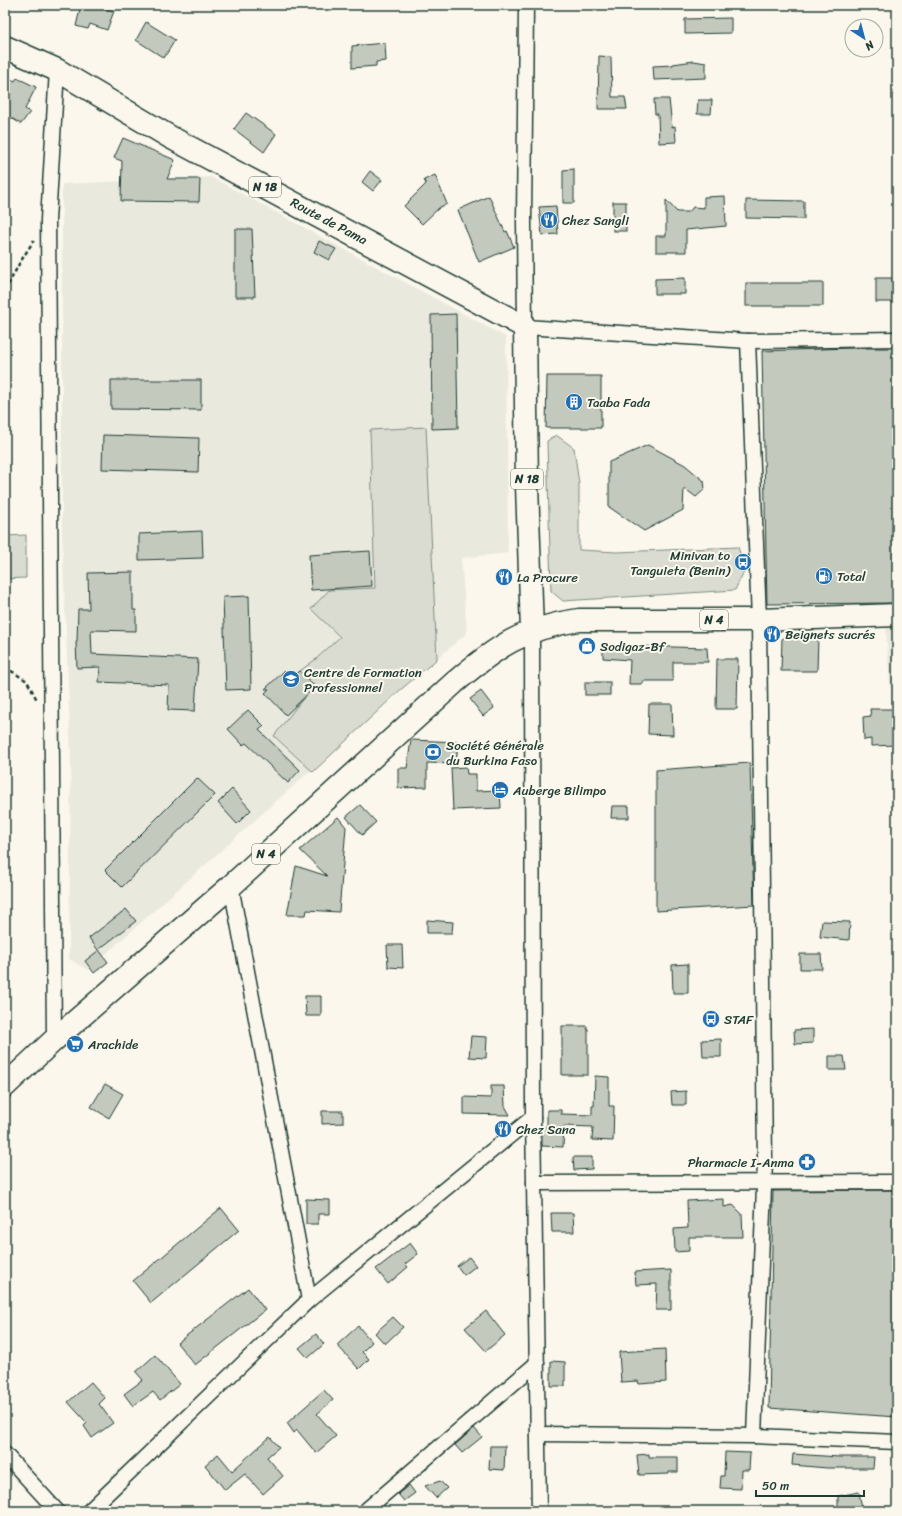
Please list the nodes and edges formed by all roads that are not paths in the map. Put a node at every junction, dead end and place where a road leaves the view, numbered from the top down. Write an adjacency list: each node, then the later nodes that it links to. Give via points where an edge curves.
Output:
1 (526, 5): 4 (street)
2 (5, 47): 3 (highway, Route de Pama / N 18)
3 (57, 70): 4 (highway, Route de Pama / N 18, via 170,137); 11 (street, via 48,220)
4 (525, 327): 6 (street); 9 (highway, N 18)
5 (897, 340): 6 (street)
6 (748, 341): 8 (street)
7 (897, 614): 8 (highway, N 4)
8 (759, 620): 9 (highway, N 4, via 579,620); 15 (street)
9 (532, 631): 10 (highway, N 4, via 507,642 482,660); 13 (street)
10 (231, 886): 11 (highway, N 4); 17 (street)
11 (54, 1040): 12 (highway, N 4)
12 (5, 1086)
13 (533, 1117): 16 (street); 17 (street)
14 (897, 1182): 15 (street)
15 (764, 1183): 16 (street); 20 (street)
16 (534, 1184): 18 (street)
17 (309, 1300): 24 (street)
18 (537, 1363): 19 (street); 25 (street)
19 (538, 1434): 20 (street); 26 (street)
20 (754, 1436): 21 (street)
21 (897, 1442)
22 (5, 1454): 23 (street)
23 (57, 1511)
24 (89, 1511)
25 (365, 1511)
26 (539, 1511)

